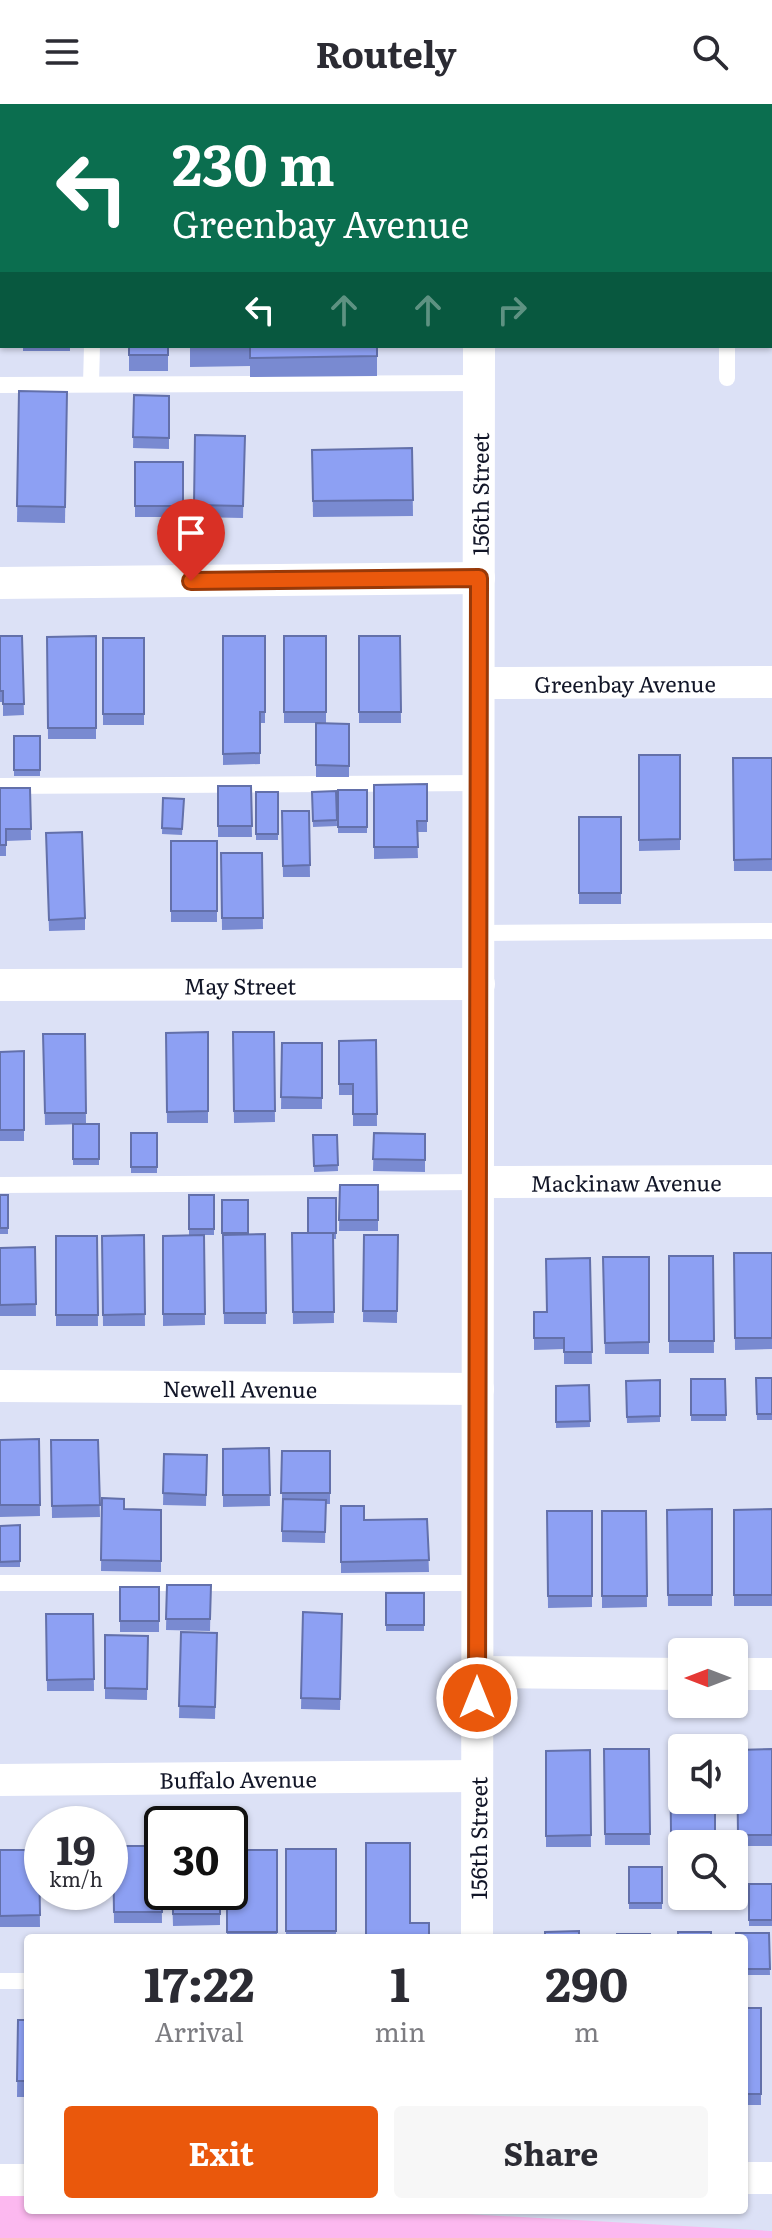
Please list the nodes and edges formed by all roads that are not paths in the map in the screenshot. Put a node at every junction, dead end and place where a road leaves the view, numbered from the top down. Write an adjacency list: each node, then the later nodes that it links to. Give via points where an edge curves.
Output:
1 (92, 348): 6 (lane)
2 (479, 348): 5 (street, 156th Street)
3 (727, 348): 4 (lane)
4 (727, 378)
5 (479, 383): 6 (lane); 8 (street, 156th Street)
6 (91, 384): 7 (lane)
7 (0, 385)
8 (479, 578): 9 (street); 11 (street, 156th Street)
9 (0, 583)
10 (772, 682): 11 (street, Greenbay Avenue)
11 (479, 683): 12 (street, 156th Street)
12 (479, 783): 13 (lane); 15 (street, 156th Street)
13 (0, 786)
14 (772, 931): 15 (lane)
15 (479, 933): 16 (street, 156th Street)
16 (479, 984): 17 (street, May Street); 19 (street, 156th Street)
17 (0, 985)
18 (772, 1181): 19 (street, Mackinaw Avenue)
19 (478, 1182): 20 (lane); 22 (street, 156th Street)
20 (0, 1185)
21 (0, 1386): 22 (street, Newell Avenue)
22 (478, 1389): 24 (street, 156th Street)
23 (0, 1583): 24 (lane)
24 (478, 1583): 25 (street, 156th Street)
25 (477, 1672): 26 (street); 29 (street, 156th Street)
26 (668, 1674)
27 (748, 1674): 28 (street)
28 (772, 1674)
29 (477, 1776): 30 (street, Buffalo Avenue); 31 (street, 156th Street)
30 (0, 1780)
31 (477, 1934)
32 (0, 1981): 33 (lane)
33 (24, 1981)
34 (748, 2178): 35 (street)
35 (772, 2178)
36 (0, 2180): 37 (street)
37 (24, 2180)

